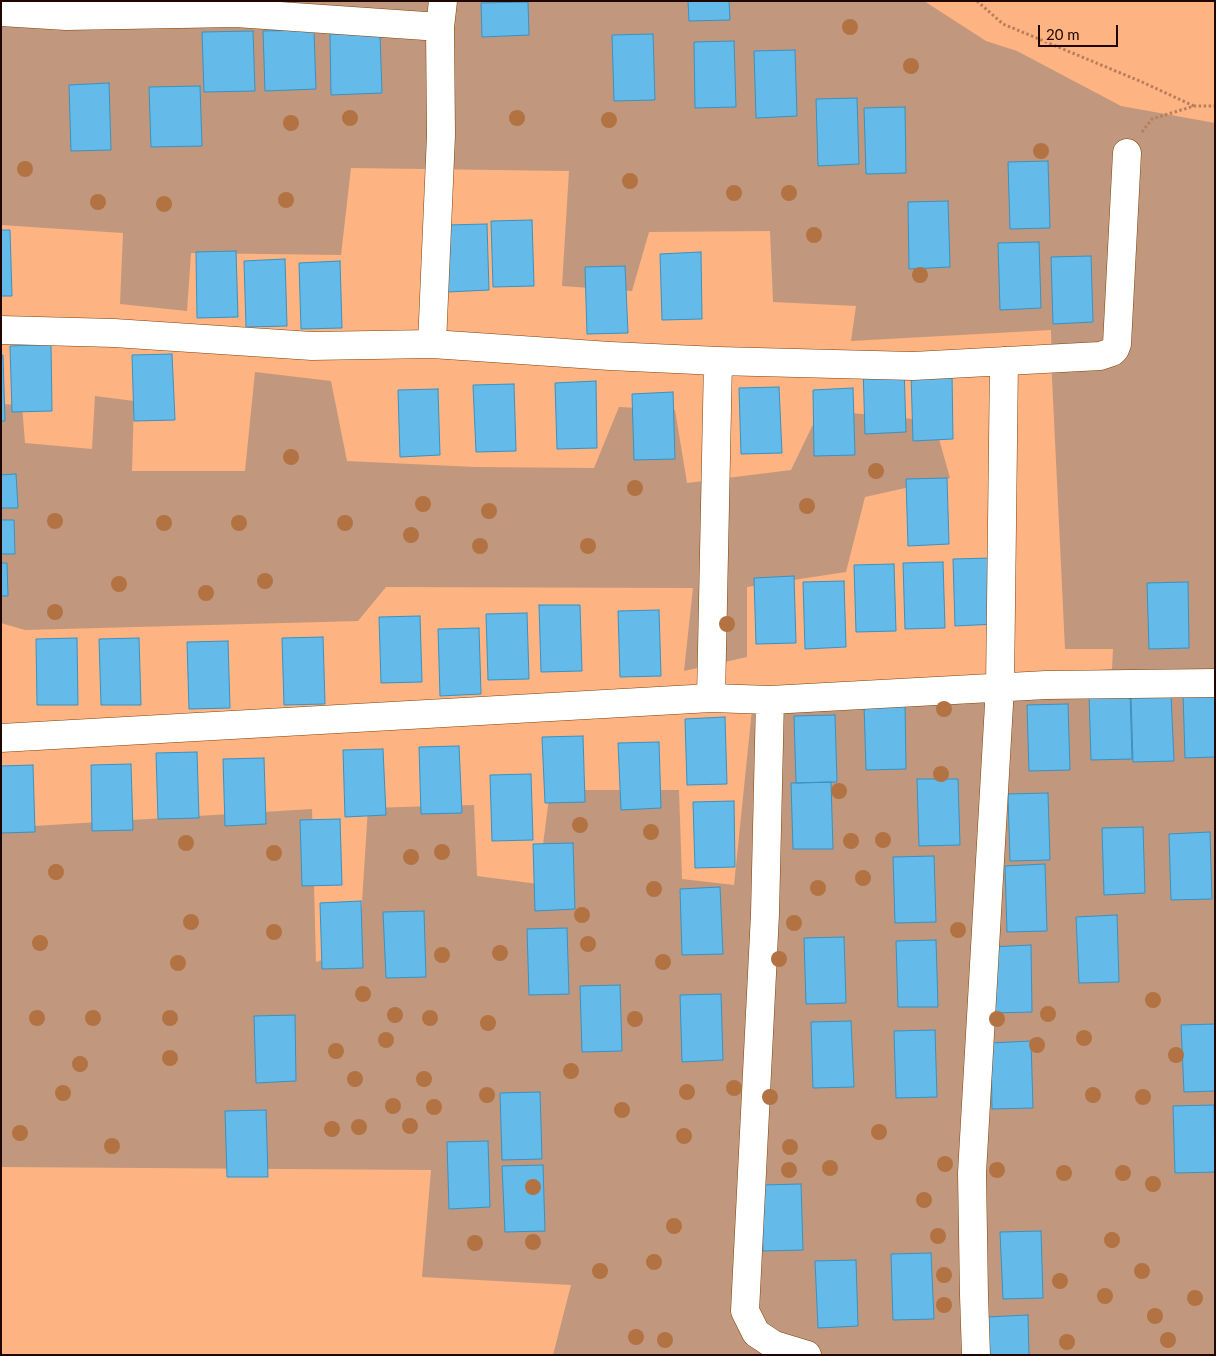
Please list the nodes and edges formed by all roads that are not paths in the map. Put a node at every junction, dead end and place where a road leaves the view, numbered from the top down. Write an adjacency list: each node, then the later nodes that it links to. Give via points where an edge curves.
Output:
1 (1, 12): 2 (street, via 66,16)
2 (441, 14): 5 (street, via 441,135)
3 (1127, 153): 7 (street, via 1115,349 1100,356)
4 (1, 330): 5 (street, via 114,333 312,346)
5 (432, 344): 6 (street)
6 (718, 361): 7 (street, via 913,366); 10 (street)
7 (1004, 361): 9 (street)
8 (1215, 682): 9 (street)
9 (1000, 687): 11 (street); 15 (street, via 972,1172)
10 (711, 698): 11 (street); 12 (street)
11 (770, 700): 13 (street, via 765,914 745,1311 756,1333)
12 (1, 738)
13 (774, 1350): 14 (street)
14 (807, 1355)
15 (976, 1355)

